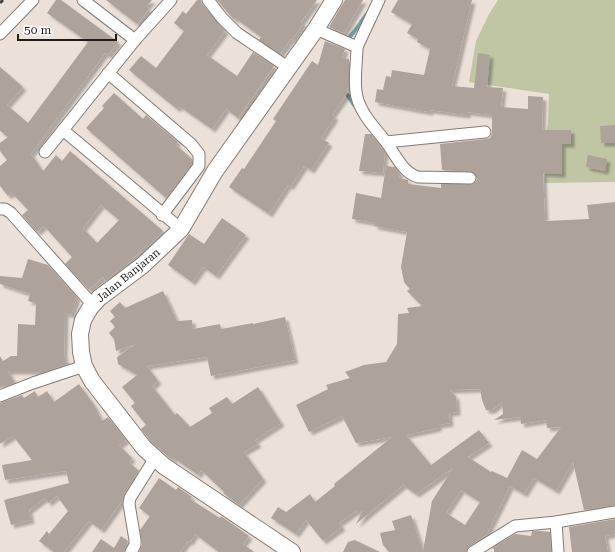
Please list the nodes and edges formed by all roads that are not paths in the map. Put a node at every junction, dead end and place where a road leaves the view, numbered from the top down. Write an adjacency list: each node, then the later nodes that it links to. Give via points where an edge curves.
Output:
1 (33, 0): 8 (street)
2 (83, 0): 9 (street)
3 (171, 0): 9 (street)
4 (208, 0): 11 (street, via 237,33)
5 (334, 0): 7 (street, Jalan Banjaran)
6 (379, 0): 10 (street)
7 (321, 32): 10 (street); 11 (street, Jalan Banjaran)
8 (0, 34)
9 (135, 40): 12 (street)
10 (353, 45): 15 (street, via 357,99 366,116)
11 (288, 68): 20 (street, Jalan Banjaran, via 215,171)
12 (108, 73): 13 (street); 19 (street, via 192,144 199,154 198,166)
13 (63, 130): 16 (street); 19 (street)
14 (485, 132): 15 (street)
15 (386, 142): 17 (street, via 410,174)
16 (45, 152)
17 (470, 178)
18 (0, 209): 21 (street, via 11,212)
19 (162, 215): 20 (street)
20 (181, 229): 21 (street, Jalan Banjaran, via 143,265)
21 (93, 305): 22 (street, Jalan Banjaran, via 83,320 80,334)
22 (84, 366): 23 (street); 24 (street, Jalan Banjaran, via 108,403)
23 (0, 396)
24 (155, 458): 27 (street, via 130,498 135,540); 28 (street, Jalan Banjaran)
25 (615, 512): 26 (street)
26 (556, 522): 29 (street, via 514,526); 30 (street)
27 (131, 552)
28 (292, 552)
29 (473, 552)
30 (558, 552)

